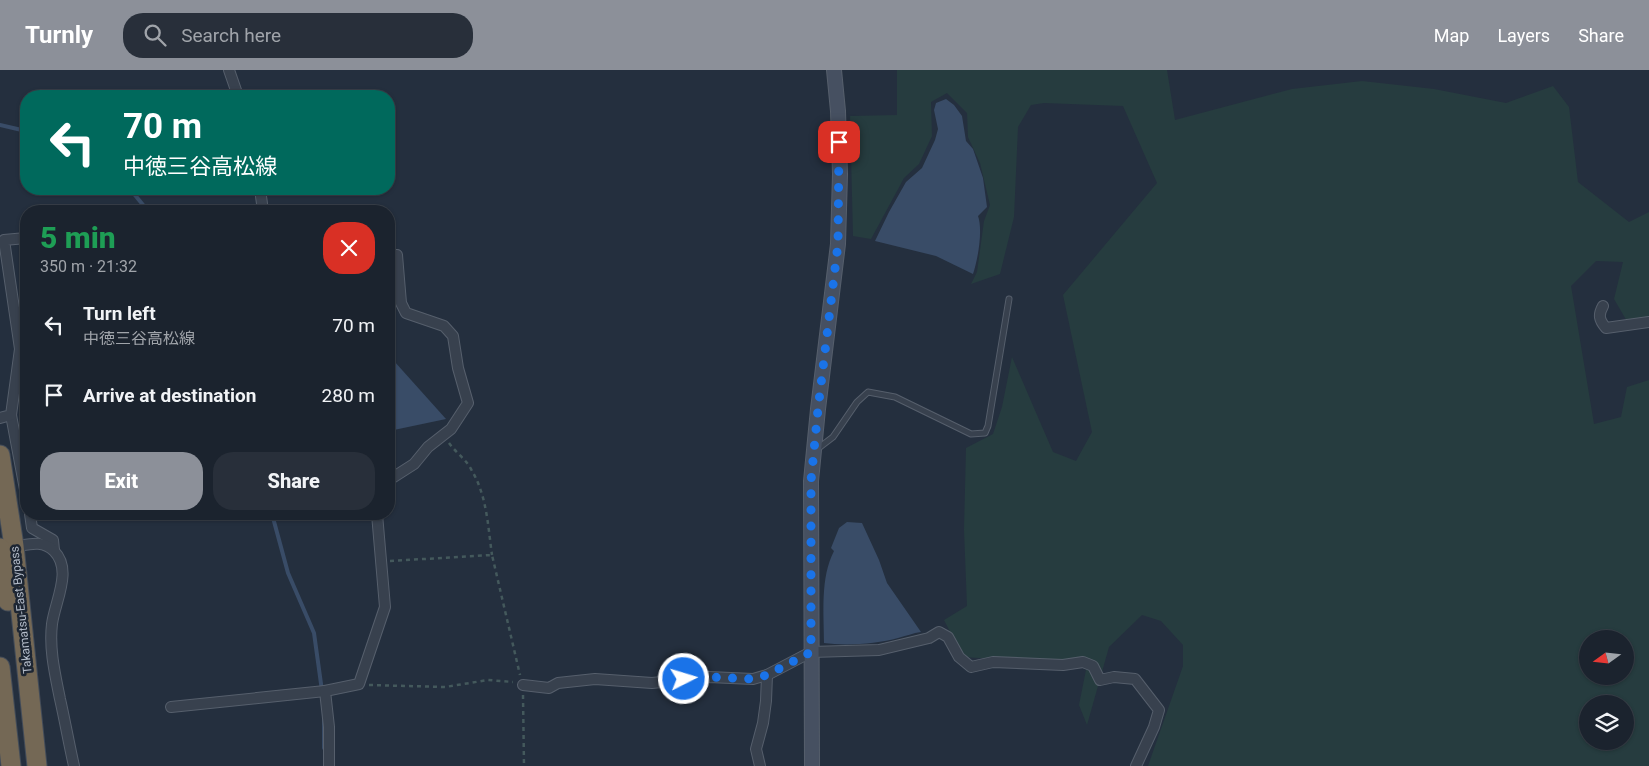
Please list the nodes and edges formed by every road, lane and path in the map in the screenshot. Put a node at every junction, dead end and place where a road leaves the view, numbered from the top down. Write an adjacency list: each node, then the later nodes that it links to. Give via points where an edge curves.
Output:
1 (229, 70): 3 (street)
2 (834, 70): 14 (main road, via 840,174 838,244)
3 (236, 90)
4 (20, 239): 9 (street, via 4,240)
5 (395, 255): 13 (street, via 401,303 406,313 444,326 453,336 468,403 451,429)
6 (1010, 299): 14 (lane, via 985,433 972,434 895,397 868,392 857,402 833,437)
7 (1603, 306): 8 (street, via 1599,314 1606,328)
8 (1649, 322)
9 (20, 331)
10 (20, 365): 11 (street)
11 (11, 415): 12 (street); 16 (street)
12 (0, 418)
13 (443, 435): 17 (street, via 428,446 414,464); 22 (path, via 472,469 480,487)
14 (814, 451): 25 (main road, via 810,525)
15 (0, 455): 20 (highway, Takamatsu-East Bypass)
16 (20, 463)
17 (395, 476)
18 (31, 520): 21 (street, via 32,528 53,540)
19 (378, 520): 23 (street)
20 (5, 547): 21 (street, via 30,543); 24 (highway, Takamatsu-East Bypass); 33 (highway)
21 (54, 550): 36 (street, via 63,566 52,624 52,658)
22 (492, 555): 23 (path); 29 (path)
23 (381, 562): 28 (street, via 385,607)
24 (25, 644): 34 (highway, Takamatsu-East Bypass); 35 (highway)
25 (811, 652): 27 (street); 40 (main road); 41 (street, via 879,650 929,638 939,632 948,637 959,657 971,667 993,662 1084,662 1093,666 1100,680 1114,677 1134,679 1159,710)
26 (0, 667): 32 (highway)
27 (767, 675): 29 (street, via 752,679 709,677 652,683 595,679 558,683 549,688); 39 (street, via 766,701 756,750)
28 (359, 684): 29 (path, via 445,687 488,680); 30 (street)
29 (522, 684): 38 (path)
30 (324, 691): 31 (street); 37 (street, via 329,727)
31 (171, 707)
32 (11, 766)
33 (26, 766)
34 (37, 766)
35 (48, 766)
36 (74, 766)
37 (329, 766)
38 (524, 766)
39 (760, 766)
40 (812, 766)
41 (1136, 766)

